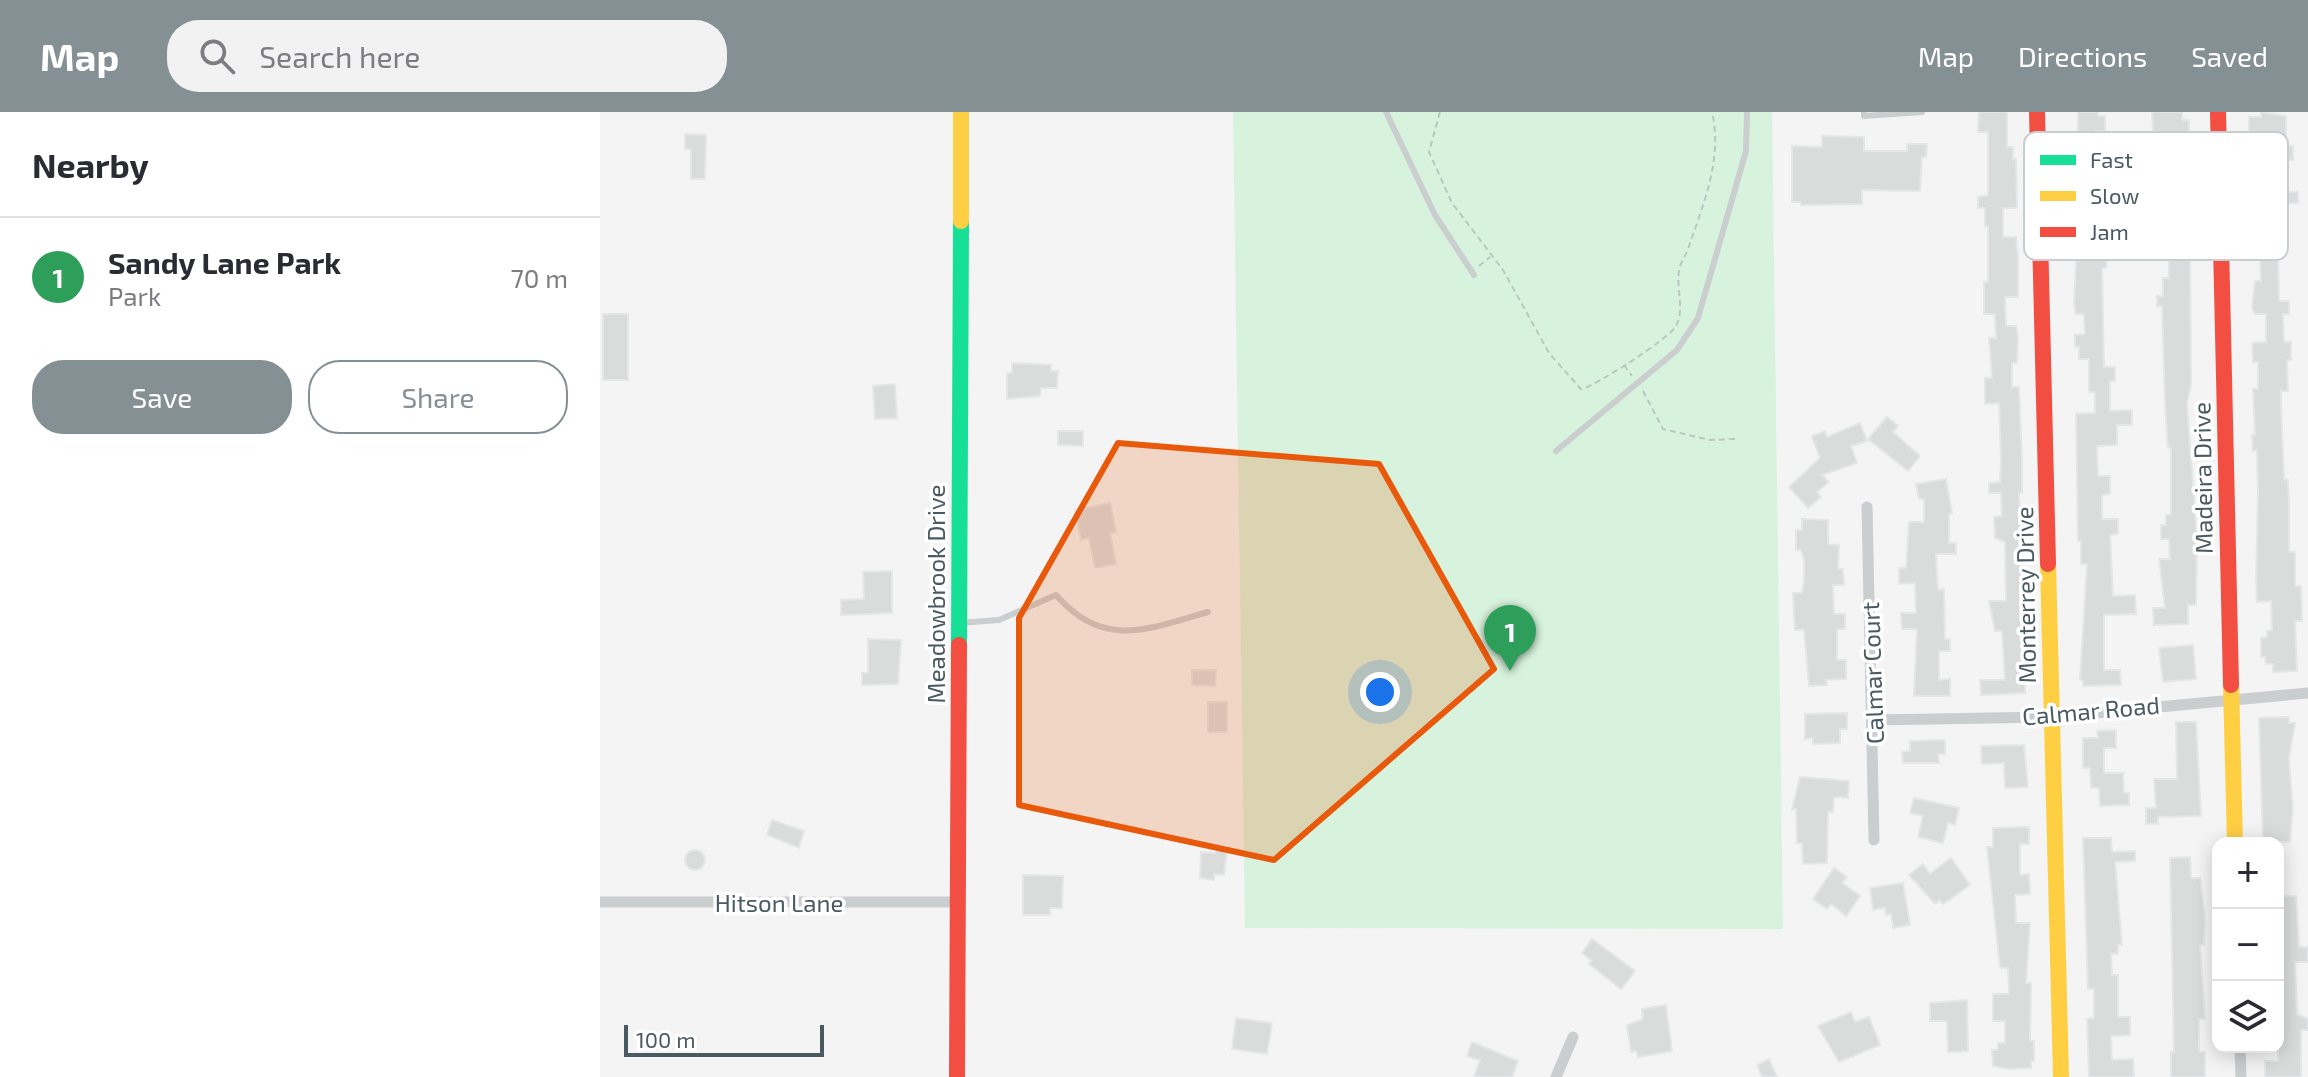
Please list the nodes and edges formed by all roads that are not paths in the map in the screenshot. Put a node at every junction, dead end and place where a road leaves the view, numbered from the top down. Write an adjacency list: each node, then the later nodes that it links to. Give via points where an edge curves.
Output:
1 (961, 112): 16 (street, Meadowbrook Drive)
2 (1386, 112): 12 (lane, via 1435,215)
3 (1747, 112): 13 (lane, via 1746,151 1698,318 1677,350)
4 (1864, 112): 5 (lane)
5 (1922, 112)
6 (2037, 112): 8 (street, Monterrey Drive)
7 (2218, 112): 9 (street, Madeira Drive)
8 (2037, 132)
9 (2218, 132)
10 (2041, 260): 19 (street, Monterrey Drive)
11 (2222, 260): 18 (street, Madeira Drive)
12 (1473, 273)
13 (1556, 451)
14 (1867, 507): 20 (street, Calmar Court)
15 (1208, 612): 16 (lane, via 1116,631 1083,622 1056,595 999,620)
16 (959, 623): 24 (street, Meadowbrook Drive)
17 (2308, 693): 18 (street, Calmar Road)
18 (2232, 698): 19 (street, Calmar Road); 21 (street, Madeira Drive)
19 (2052, 717): 20 (street, Calmar Road); 29 (street, Monterrey Drive)
20 (1874, 720): 22 (street, Calmar Court)
21 (2235, 837)
22 (1874, 840)
23 (600, 902): 24 (street, Hitson Lane)
24 (957, 902): 27 (street, Meadowbrook Drive)
25 (1573, 1037): 28 (street)
26 (2240, 1053): 30 (street)
27 (957, 1077)
28 (1556, 1077)
29 (2061, 1077)
30 (2241, 1077)

